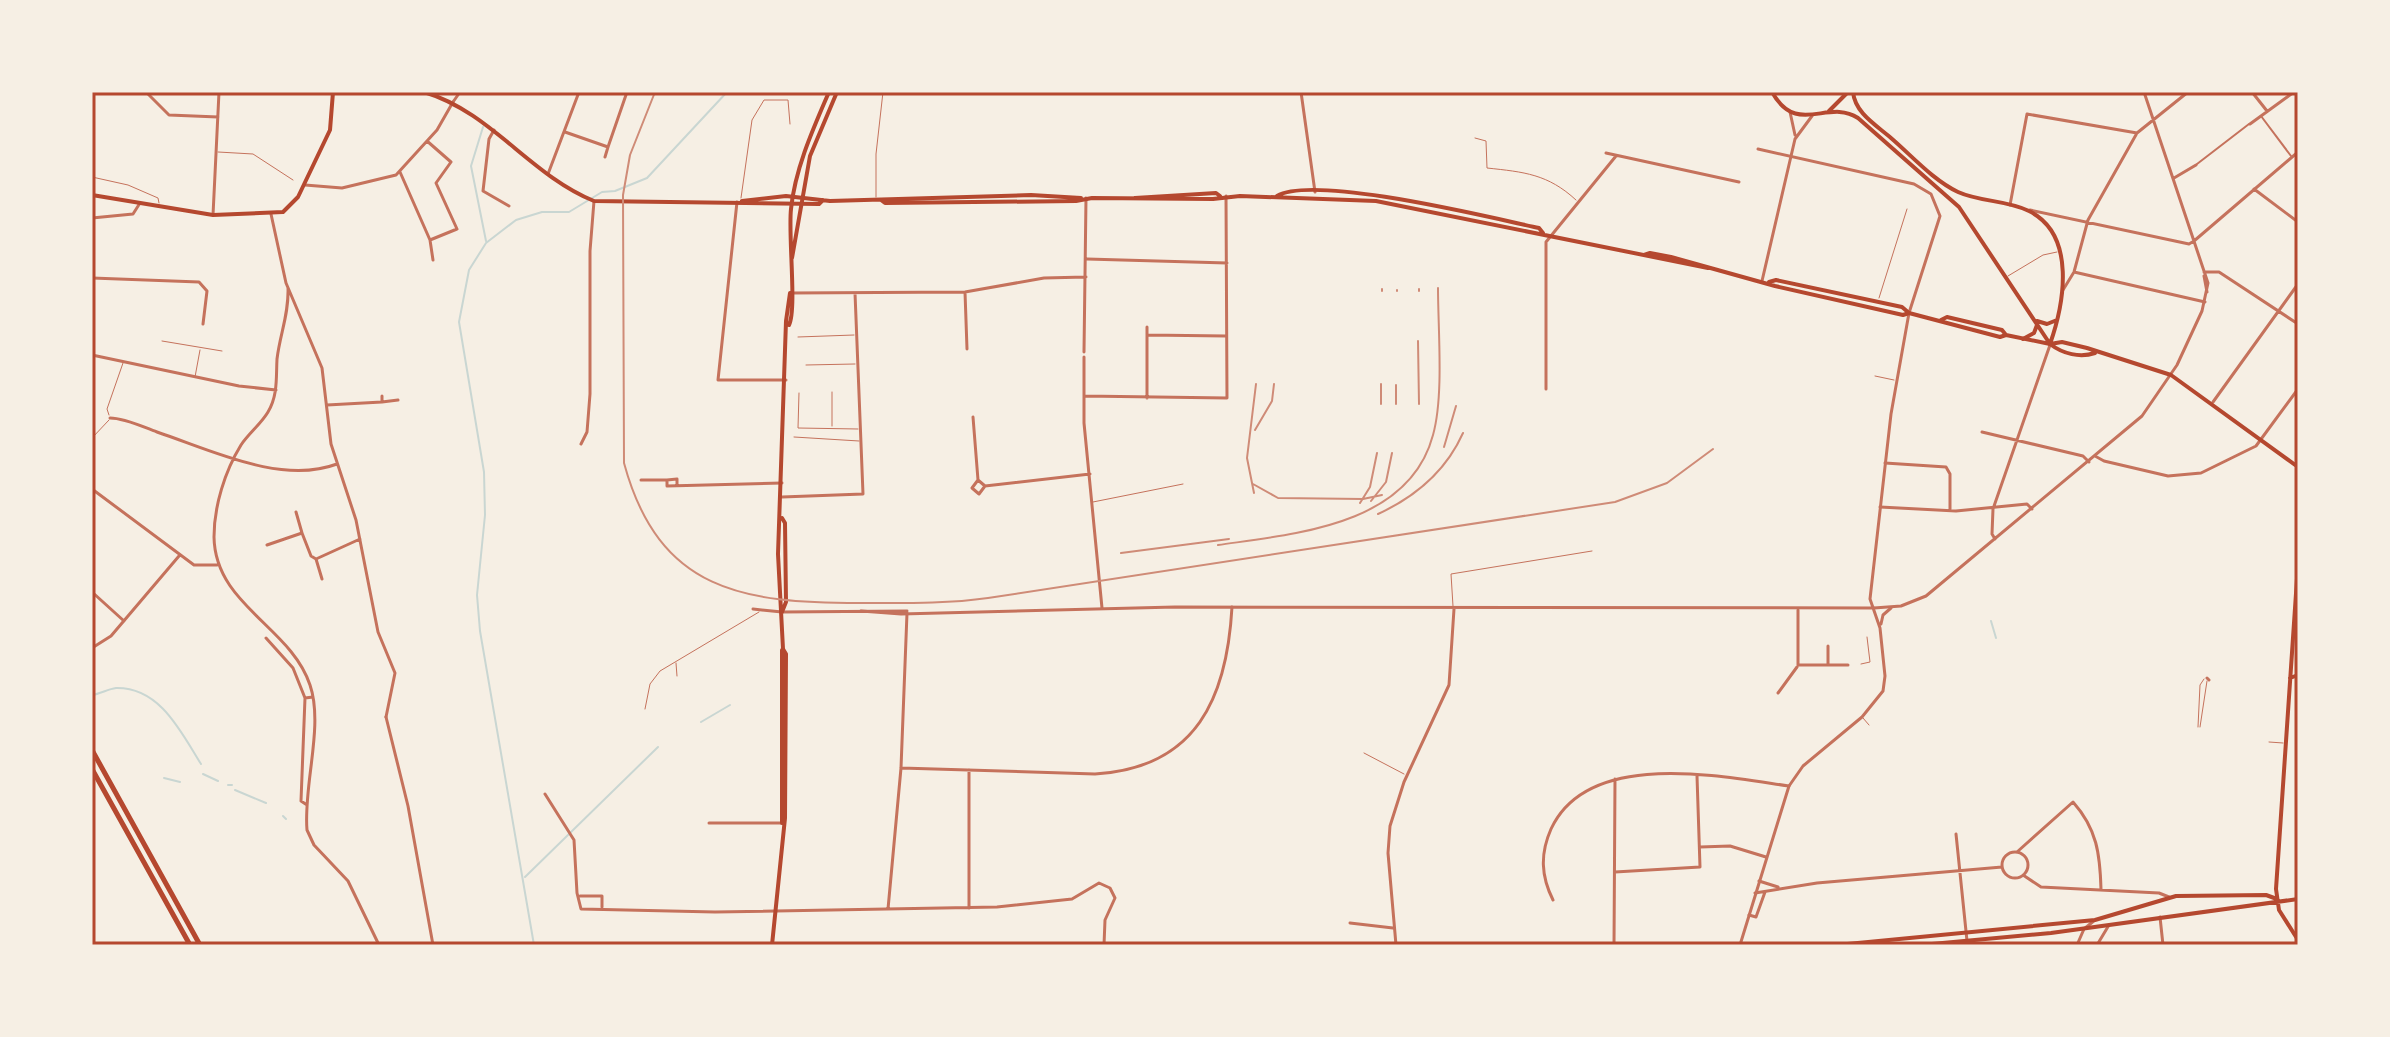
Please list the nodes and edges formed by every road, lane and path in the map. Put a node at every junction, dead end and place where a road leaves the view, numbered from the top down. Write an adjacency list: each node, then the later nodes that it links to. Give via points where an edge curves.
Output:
1 (146, 92): 24 (street, via 169,115)
2 (219, 92): 24 (street)
3 (333, 92): 50 (main road, via 330,130)
4 (424, 92): 18 (main road)
5 (460, 92): 18 (street)
6 (579, 92): 29 (street)
7 (627, 92): 34 (street)
8 (829, 92): 58 (main road)
9 (837, 92): 59 (main road, via 810,156)
10 (883, 92): 60 (lane, via 876,154)
11 (1301, 92): 53 (street)
12 (1772, 92): 19 (main road)
13 (1850, 92): 21 (main road); 55 (main road, via 1863,115 1945,184)
14 (2144, 92): 25 (street)
15 (2188, 92): 25 (street)
16 (2252, 92): 20 (street)
17 (2294, 92): 20 (street)
18 (453, 102): 28 (main road); 33 (street)
19 (1789, 111): 22 (main road); 32 (street)
20 (2267, 111): 23 (street)
21 (1823, 114): 22 (main road); 68 (main road, via 1839,110 1858,118)
22 (1812, 116): 32 (street)
23 (2261, 116): 27 (street); 40 (street)
24 (218, 117): 36 (street)
25 (2153, 119): 30 (street); 47 (street)
26 (790, 124): 61 (lane, via 788,100 764,100 752,120)
27 (2250, 124): 43 (street)
28 (494, 130): 45 (main road); 66 (street, via 483,191)
29 (565, 132): 34 (street); 45 (street)
30 (2137, 133): 65 (street, via 2027,114); 76 (street)
31 (1475, 138): 62 (lane, via 1486,141 1487,168 1538,175)
32 (1795, 139): 42 (street)
33 (427, 141): 44 (street); 81 (street, via 451,162 436,183 457,229)
34 (608, 147): 41 (street)
35 (1758, 149): 42 (street)
36 (218, 152): 48 (lane, via 253,154); 73 (street)
37 (2298, 152): 40 (street)
38 (1606, 153): 39 (street)
39 (1616, 156): 49 (street); 62 (street)
40 (2291, 156): 51 (street)
41 (605, 157)
42 (1791, 157): 93 (street); 106 (street, via 1919,186 1937,205 1938,228)
43 (2196, 165): 47 (street)
44 (400, 172): 50 (street, via 342,188); 81 (street)
45 (548, 174): 57 (main road)
46 (92, 177): 64 (lane, via 128,185 158,198)
47 (2174, 178): 82 (street)
48 (293, 180)
49 (1739, 182)
50 (302, 184): 71 (main road, via 288,208)
51 (2254, 189): 77 (street); 82 (street)
52 (92, 195): 63 (main road)
53 (1315, 195): 54 (main road); 67 (main road, via 1385,196); 72 (main road)
54 (1223, 196): 56 (main road); 87 (street)
55 (1968, 196): 65 (main road); 68 (main road)
56 (1084, 198): 60 (main road); 85 (street)
57 (591, 200): 61 (main road); 153 (street, via 590,394)
58 (792, 200): 59 (main road); 61 (main road); 84 (main road)
59 (800, 200): 60 (main road); 84 (main road)
60 (878, 200)
61 (738, 202): 131 (street, via 718,380)
62 (1579, 202): 80 (street)
63 (140, 203): 64 (main road); 74 (street, via 133,214)
64 (160, 205): 73 (main road)
65 (2010, 205): 70 (main road)
66 (509, 206)
67 (1443, 207): 72 (main road); 75 (main road)
68 (1959, 207): 91 (main road)
69 (1907, 209): 102 (lane)
70 (2029, 211): 76 (street); 83 (main road, via 2050,230)
71 (271, 214): 73 (main road); 95 (street)
72 (1442, 214): 78 (main road)
73 (213, 215)
74 (92, 218)
75 (1491, 218): 78 (main road); 79 (main road)
76 (2088, 220): 82 (street); 88 (street)
77 (2298, 222)
78 (1489, 224): 79 (main road)
79 (1543, 233): 80 (main road)
80 (1550, 235): 93 (main road); 133 (street, via 1545,246)
81 (430, 240): 86 (street)
82 (2194, 241): 89 (street)
83 (2059, 251): 91 (lane); 96 (main road)
84 (791, 258): 99 (main road)
85 (1086, 259): 87 (street); 90 (street)
86 (433, 260)
87 (1227, 263): 115 (street)
88 (2074, 272): 96 (street); 103 (street)
89 (2204, 273): 103 (street); 105 (street, via 2219,272)
90 (1086, 277): 98 (street, via 1044,278); 138 (street)
91 (2007, 277): 109 (main road)
92 (92, 278): 110 (street, via 199,282 207,291)
93 (1765, 281): 102 (main road); 106 (main road)
94 (2298, 284): 97 (street)
95 (288, 288): 104 (street); 107 (street)
96 (2063, 291): 108 (main road)
97 (2293, 291): 101 (street); 105 (street)
98 (965, 292): 100 (street); 121 (street)
99 (790, 293): 100 (street); 131 (main road)
100 (855, 293): 113 (street)
101 (2298, 294)
102 (1878, 302): 106 (main road)
103 (2205, 302): 128 (street)
104 (299, 311): 107 (street); 142 (street, via 322,368)
105 (2280, 311): 111 (street); 141 (street)
106 (1909, 313): 117 (main road, via 1978,333); 132 (street)
107 (289, 314): 135 (street, via 279,347)
108 (2057, 320): 109 (main road); 119 (main road)
109 (2036, 321): 117 (main road, via 2034,333); 119 (main road)
110 (203, 324)
111 (2298, 324)
112 (1147, 327): 114 (street)
113 (857, 334): 116 (lane); 126 (street)
114 (1147, 335): 115 (street); 139 (street)
115 (1226, 336): 139 (street, via 1227,398)
116 (798, 337)
117 (2023, 339): 119 (main road)
118 (162, 341): 120 (lane)
119 (2050, 344): 123 (main road, via 2062,342); 123 (main road, via 2060,351); 151 (street)
120 (201, 348): 122 (lane); 130 (lane)
121 (967, 349)
122 (222, 351)
123 (2095, 353): 128 (main road)
124 (92, 355): 125 (street)
125 (123, 361): 130 (street); 144 (lane, via 107,409)
126 (858, 364): 127 (lane); 146 (street)
127 (806, 365)
128 (2171, 375): 141 (main road); 154 (street, via 2142,416)
129 (1875, 376): 132 (lane)
130 (195, 377): 135 (street)
131 (786, 380): 163 (main road)
132 (1896, 380): 157 (street)
133 (1546, 389)
134 (2298, 389): 150 (street)
135 (276, 390): 155 (street, via 268,412)
136 (832, 392): 145 (lane)
137 (799, 393): 145 (lane, via 798,428)
138 (1084, 396): 139 (street); 160 (street)
139 (1147, 398)
140 (398, 400): 142 (street)
141 (2213, 402): 150 (main road)
142 (327, 405): 158 (street)
143 (973, 417): 162 (street)
144 (110, 418): 149 (lane); 155 (street)
145 (832, 428): 146 (lane)
146 (861, 429): 152 (street)
147 (1982, 432): 151 (street)
148 (794, 437): 152 (lane)
149 (92, 438)
150 (2261, 439): 154 (street, via 2254,447 2185,477); 159 (main road)
151 (2017, 440): 156 (street); 170 (street)
152 (861, 441): 167 (street, via 863,494)
153 (581, 444)
154 (2095, 456): 156 (street)
155 (234, 458): 158 (street, via 305,472); 182 (street, via 216,512)
156 (2089, 462): 171 (street)
157 (1885, 463): 169 (street); 172 (street, via 1946,467)
158 (337, 464): 175 (street)
159 (2298, 467)
160 (1090, 474): 165 (street); 168 (street)
161 (641, 480): 163 (street, via 667,480 667,486)
162 (978, 480): 165 (street); 165 (street, via 972,484 976,494)
163 (782, 483): 167 (main road)
164 (1183, 484): 168 (lane)
165 (985, 486)
166 (92, 489): 179 (street)
167 (782, 497): 194 (main road)
168 (1093, 502): 186 (street)
169 (1880, 507): 172 (street); 187 (street, via 1870,599)
170 (1993, 509): 171 (street, via 2027,504); 172 (street); 176 (street)
171 (2032, 509): 176 (street)
172 (1950, 511)
173 (296, 512): 174 (street)
174 (302, 533): 177 (street); 180 (street)
175 (360, 539): 180 (street); 266 (street, via 378,632 395,673 386,717)
176 (1995, 539): 188 (street, via 1926,596)
177 (267, 545)
178 (1592, 551): 190 (lane, via 1451,574)
179 (179, 556): 182 (street, via 203,567); 195 (street)
180 (316, 559): 183 (street)
181 (2298, 564): 208 (main road)
182 (217, 565): 211 (street, via 231,589 299,662)
183 (322, 579)
184 (92, 592): 195 (street)
185 (1232, 607): 186 (street); 190 (street); 222 (street, via 1229,652 1218,691 1197,725 1166,752 1109,773)
186 (1103, 608): 193 (street)
187 (1874, 608): 188 (street); 192 (street); 196 (street)
188 (1891, 608): 196 (street)
189 (753, 609): 191 (street)
190 (1454, 609): 192 (street); 223 (street, via 1449,685)
191 (761, 610): 194 (street); 201 (lane)
192 (1798, 610): 204 (street)
193 (907, 611): 194 (street); 220 (street)
194 (782, 612): 230 (main road)
195 (124, 621): 200 (street, via 103,644)
196 (1880, 628): 214 (street, via 1885,683)
197 (1867, 637): 203 (lane, via 1870,662)
198 (266, 638): 212 (street, via 293,668)
199 (1828, 646): 202 (street)
200 (92, 648)
201 (675, 661): 207 (lane); 213 (lane, via 650,684)
202 (1828, 664): 204 (street); 205 (street)
203 (1861, 664)
204 (1798, 665): 210 (street)
205 (1848, 665)
206 (2298, 675): 208 (main road)
207 (677, 676)
208 (2290, 678): 217 (main road)
209 (2208, 679): 209 (lane, via 2200,685 2198,727 2202,725)
210 (1778, 693)
211 (313, 697): 212 (street); 228 (street)
212 (305, 698): 228 (street, via 301,801)
213 (645, 709)
214 (1862, 717): 215 (lane); 226 (street, via 1803,766)
215 (1869, 725)
216 (2269, 742): 217 (lane)
217 (2285, 743): 246 (main road)
218 (92, 750): 264 (highway)
219 (1364, 753): 223 (lane)
220 (901, 768): 222 (street); 251 (street)
221 (92, 769): 263 (highway)
222 (969, 770): 250 (street)
223 (1407, 775): 258 (street, via 1389,839)
224 (1697, 776): 225 (street); 226 (street); 232 (street)
225 (1615, 779): 237 (street); 248 (street, via 1580,794 1554,823 1542,862)
226 (1789, 786): 234 (street)
227 (545, 794): 244 (street, via 575,844)
228 (307, 805): 265 (street, via 311,839 348,881)
229 (709, 823): 230 (street)
230 (782, 823): 252 (main road)
231 (1956, 834): 236 (street)
232 (1700, 847): 234 (street, via 1730,846); 237 (street, via 1698,868)
233 (2017, 852): 235 (street, via 2005,857); 238 (street, via 2028,864); 241 (street, via 2073,802 2094,832)
234 (1766, 857): 239 (street)
235 (2002, 867): 236 (street); 238 (street, via 2008,876)
236 (1958, 871): 240 (street); 260 (street)
237 (1615, 872): 270 (street)
238 (2023, 875): 241 (street, via 2041,887)
239 (1759, 881): 240 (street); 243 (street)
240 (1782, 888): 242 (street)
241 (2101, 889): 245 (street)
242 (1765, 892): 243 (street); 253 (street, via 1756,917)
243 (1755, 893): 253 (street)
244 (580, 896): 249 (street, via 602,896); 249 (street, via 581,909)
245 (2169, 897): 246 (main road); 255 (main road)
246 (2277, 899): 247 (main road); 254 (main road); 261 (main road)
247 (2298, 899)
248 (1553, 900)
249 (602, 908): 252 (street)
250 (969, 908): 251 (street); 268 (street, via 1063,901 1099,883 1115,898 1105,920)
251 (888, 909): 252 (street)
252 (774, 910): 267 (main road)
253 (1749, 915): 271 (street)
254 (2160, 917): 257 (main road); 276 (street)
255 (2095, 920): 259 (street); 260 (main road)
256 (1350, 923): 258 (street)
257 (2109, 925): 259 (main road); 275 (street)
258 (1393, 928): 269 (street)
259 (2084, 929): 262 (main road); 274 (street)
260 (1966, 933): 262 (street); 272 (main road)
261 (2298, 940)
262 (1967, 941): 273 (main road)
263 (190, 945)
264 (200, 945)
265 (379, 945)
266 (433, 945)
267 (772, 945)
268 (1104, 945)
269 (1396, 945)
270 (1614, 945)
271 (1740, 945)
272 (1837, 945)
273 (1921, 945)
274 (2077, 945)
275 (2097, 945)
276 (2163, 945)

